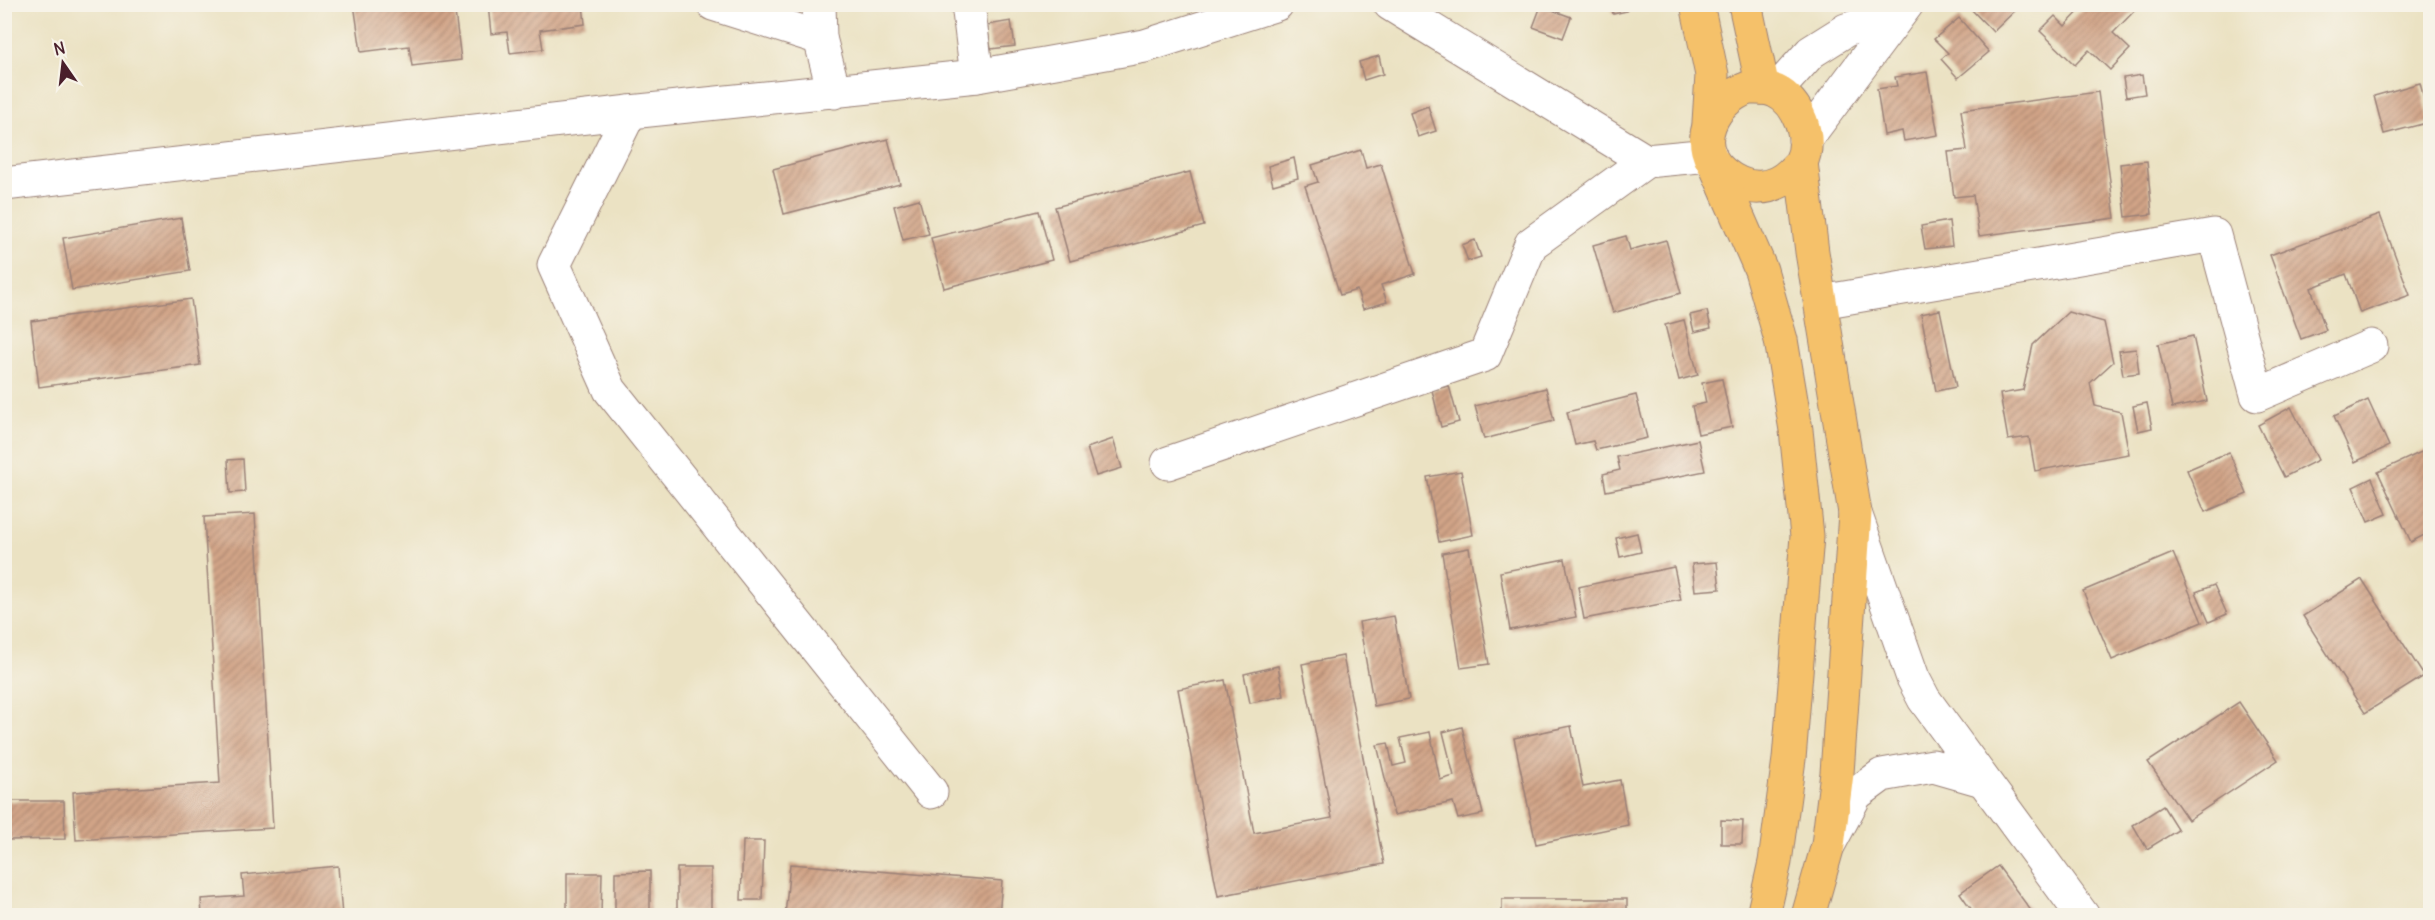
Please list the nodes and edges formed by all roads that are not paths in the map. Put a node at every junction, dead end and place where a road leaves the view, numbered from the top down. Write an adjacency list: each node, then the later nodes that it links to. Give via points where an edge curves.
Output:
1 (713, 4): 9 (street)
2 (819, 4): 9 (street)
3 (968, 4): 10 (street)
4 (1277, 4): 10 (street, via 1145,46)
5 (1390, 4): 16 (street)
6 (1697, 4): 14 (main road, via 1712,75)
7 (1745, 4): 11 (main road)
8 (1903, 8): 11 (street, via 1846,30 1811,52); 15 (street)
9 (820, 38): 12 (street)
10 (977, 76): 12 (street)
11 (1770, 89): 14 (main road, via 1735,93); 15 (main road, via 1795,107 1802,122)
12 (834, 92): 13 (street)
13 (630, 112): 18 (street); 24 (street, via 554,265 610,390)
14 (1709, 122): 17 (main road, via 1707,139)
15 (1803, 151): 17 (main road, via 1782,182 1762,189 1730,179); 19 (main road)
16 (1646, 161): 17 (street); 21 (street, via 1531,244 1485,355)
17 (1713, 162): 26 (main road, via 1761,270 1781,339 1807,536 1789,759 1776,862)
18 (4, 184)
19 (1821, 302): 20 (street, via 2214,235 2257,395); 22 (main road)
20 (2371, 346)
21 (1168, 463)
22 (1855, 513): 23 (street, via 1913,678); 25 (main road, via 1837,773)
23 (1982, 780): 25 (street, via 1933,766 1882,775 1856,794); 28 (street)
24 (931, 792)
25 (1828, 845): 27 (main road)
26 (1763, 915)
27 (1808, 915)
28 (2083, 915)

